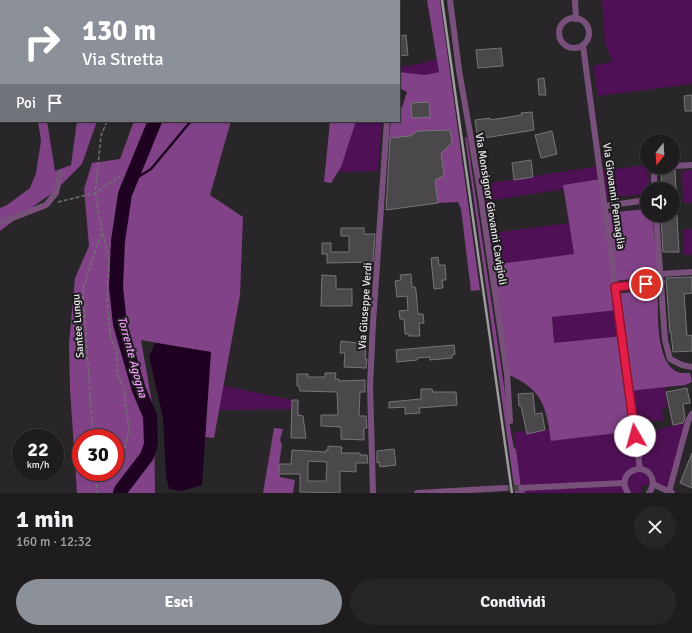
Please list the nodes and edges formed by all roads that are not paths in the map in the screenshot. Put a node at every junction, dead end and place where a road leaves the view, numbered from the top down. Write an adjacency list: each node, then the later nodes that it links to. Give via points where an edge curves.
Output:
1 (450, 0): 19 (street, Via Monsignor Giovanni Cavigioli, via 507,374)
2 (575, 0): 3 (street)
3 (576, 18): 4 (street, via 582,20 589,30 589,36); 4 (street, via 561,26 560,37 572,48)
4 (583, 46): 10 (street, Via Giovanni Pennaglia)
5 (387, 122): 25 (street, Via Giuseppe Verdi, via 370,386)
6 (692, 165): 7 (street)
7 (680, 166)
8 (60, 173): 12 (street, via 56,193 46,205)
9 (640, 201): 10 (street)
10 (605, 206): 16 (street, Via Giovanni Pennaglia)
11 (657, 222): 14 (street)
12 (0, 223)
13 (692, 272): 14 (street)
14 (661, 274): 15 (street)
15 (662, 282): 16 (street); 17 (street, via 665,340 670,358)
16 (615, 287): 20 (street, Via Giovanni Pennaglia)
17 (692, 367)
18 (692, 414): 29 (street, via 688,421)
19 (510, 422)
20 (640, 469): 21 (street, via 627,474); 22 (street, via 648,472)
21 (624, 483): 24 (street); 27 (street)
22 (653, 484): 28 (street); 29 (street)
23 (505, 488): 26 (street)
24 (522, 488)
25 (373, 493)
26 (417, 493)
27 (628, 493)
28 (649, 493)
29 (671, 493)

